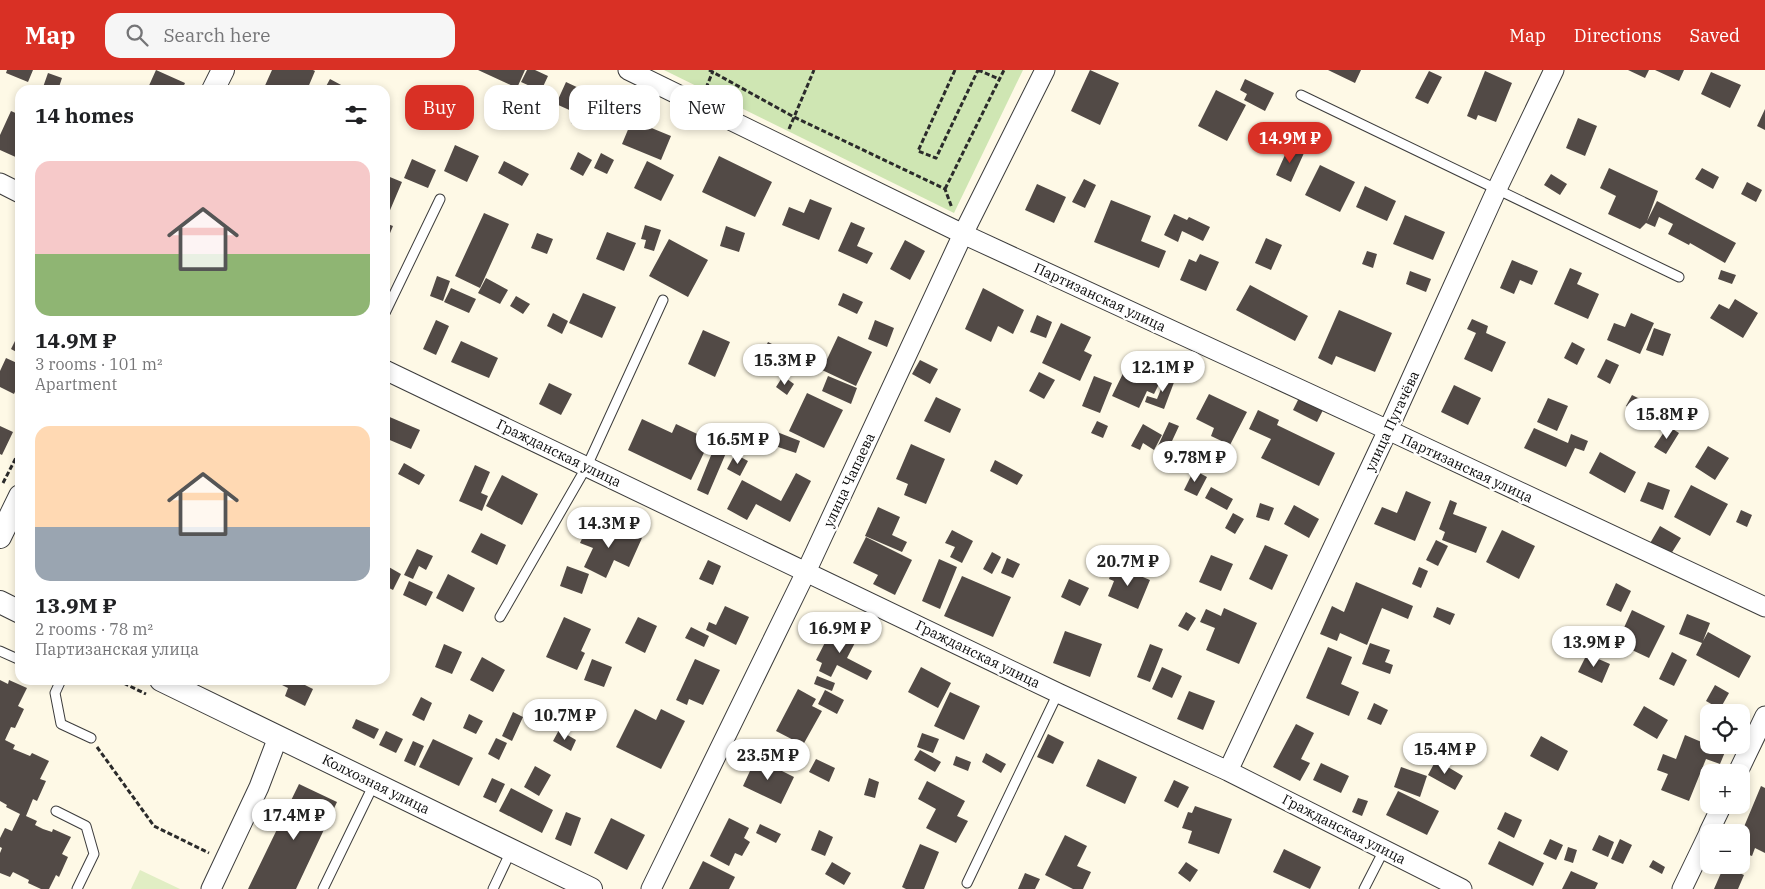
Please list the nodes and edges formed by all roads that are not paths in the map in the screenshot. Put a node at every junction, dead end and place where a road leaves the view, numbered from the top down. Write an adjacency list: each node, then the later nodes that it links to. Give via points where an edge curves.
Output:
1 (222, 70): 5 (street)
2 (628, 70): 11 (street, Партизанская улица)
3 (1045, 70): 11 (street, улица Чапаева)
4 (1554, 70): 8 (street, улица Пугачёва)
5 (215, 85)
6 (1301, 94): 8 (lane)
7 (0, 184): 9 (street)
8 (1497, 189): 12 (lane); 16 (street, улица Пугачёва)
9 (15, 191)
10 (440, 199): 14 (lane)
11 (963, 234): 16 (street, Партизанская улица); 20 (street, улица Чапаева)
12 (1679, 277)
13 (663, 300): 17 (lane)
14 (390, 303)
15 (390, 372): 17 (street, Гражданская улица)
16 (1388, 430): 22 (street, Партизанская улица); 34 (street, улица Пугачёва)
17 (587, 466): 20 (street, Гражданская улица); 24 (lane)
18 (15, 506): 19 (street)
19 (0, 537)
20 (806, 572): 29 (street, Гражданская улица); 46 (street, улица Чапаева)
21 (0, 602): 23 (street)
22 (1765, 607)
23 (15, 610)
24 (500, 617)
25 (0, 650): 26 (lane)
26 (15, 658)
27 (58, 685): 32 (lane, via 55,693 61,724)
28 (171, 685): 31 (street, Колхозная улица)
29 (1058, 692): 34 (street, Гражданская улица); 40 (lane)
30 (1765, 716): 33 (street)
31 (278, 737): 35 (street, Колхозная улица); 42 (street)
32 (91, 738)
33 (1742, 764)
34 (1228, 771): 38 (street, Гражданская улица)
35 (374, 784): 37 (street, Колхозная улица); 43 (lane)
36 (56, 811): 41 (lane, via 86,826 94,854)
37 (511, 850): 44 (lane); 45 (street, Колхозная улица)
38 (1384, 850): 47 (lane); 48 (street, Гражданская улица)
39 (1700, 852): 49 (street)
40 (967, 883)
41 (77, 889)
42 (212, 889)
43 (323, 889)
44 (493, 889)
45 (591, 889)
46 (651, 889)
47 (1364, 889)
48 (1462, 889)
49 (1682, 889)

